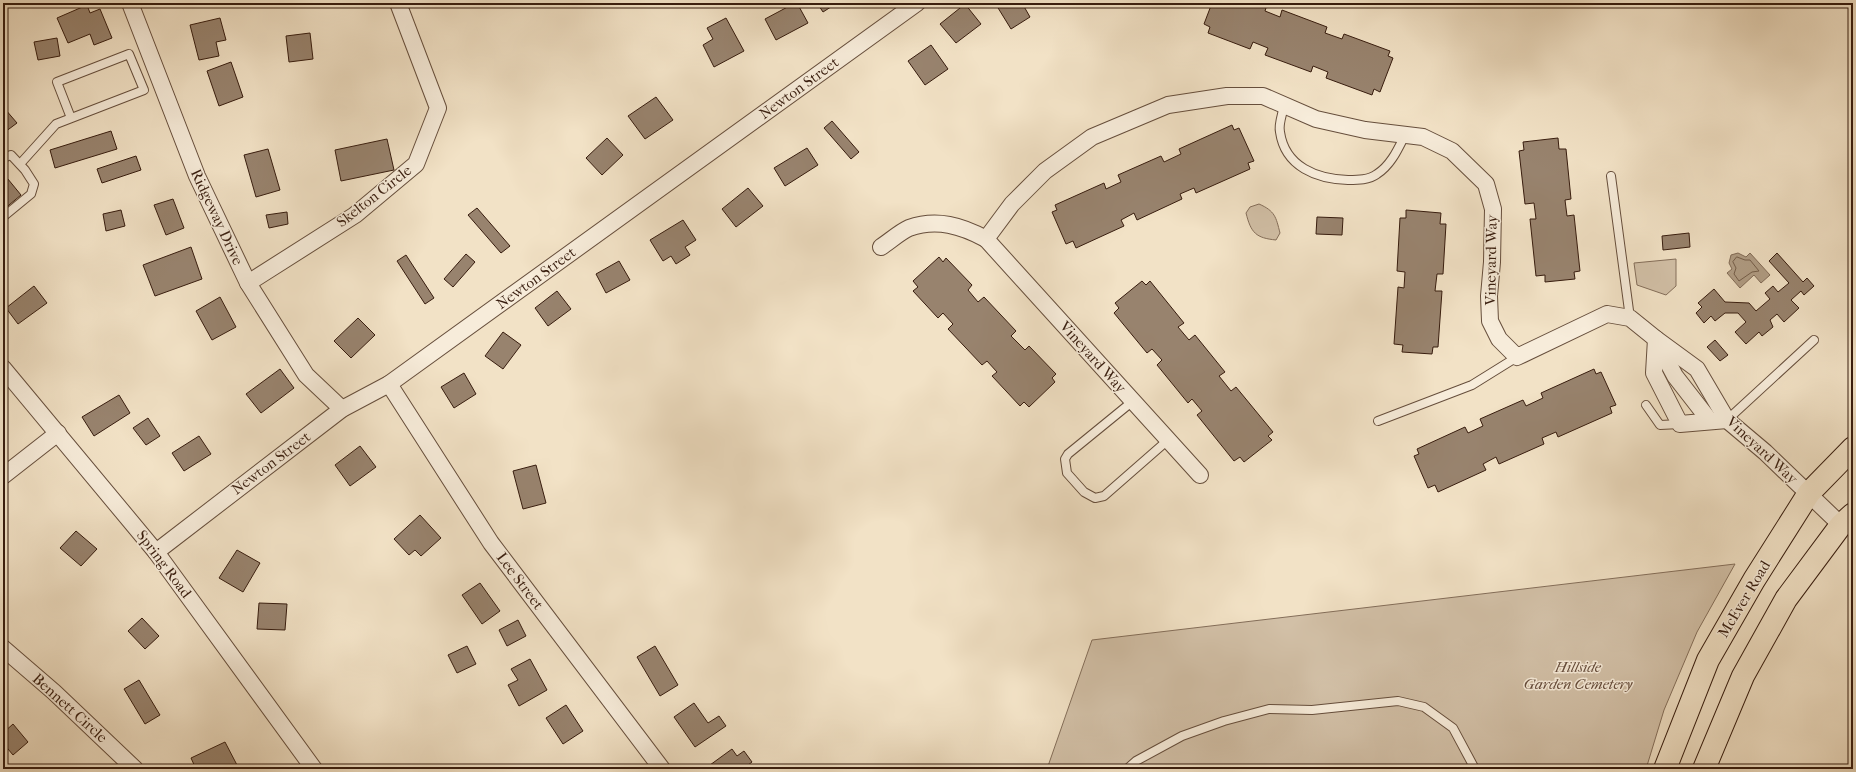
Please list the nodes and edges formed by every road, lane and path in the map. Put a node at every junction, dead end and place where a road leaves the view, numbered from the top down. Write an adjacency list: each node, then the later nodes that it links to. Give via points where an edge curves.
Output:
1 (130, 3): 13 (street, Ridgeway Drive, via 197,176)
2 (398, 3): 13 (street, Skelton Circle, via 438,108 416,164 355,215)
3 (916, 3): 19 (street, Newton Street)
4 (1284, 105): 6 (street, Vineyard Way, via 1316,119 1365,130); 6 (lane, via 1279,131 1290,156 1312,174 1334,180 1365,179 1376,175 1394,156); 11 (street, Vineyard Way, via 1263,96 1227,96 1168,105 1092,137 1045,171 1012,204)
5 (71, 118): 5 (lane, via 144,90 129,54 57,82); 8 (lane, via 56,124)
6 (1405, 135): 17 (street, Vineyard Way, via 1423,137 1452,151 1486,184 1493,209 1490,321 1499,339)
7 (3, 158): 8 (lane, via 11,155)
8 (20, 164): 10 (lane, via 34,184 31,194)
9 (1611, 176): 14 (lane)
10 (3, 217)
11 (986, 239): 12 (street, Vineyard Way, via 965,228 939,222 909,228); 20 (street, Vineyard Way)
12 (881, 247)
13 (248, 283): 22 (street, Ridgeway Drive, via 306,375)
14 (1630, 318): 15 (street, Vineyard Way); 17 (street, Vineyard Way, via 1607,314)
15 (1656, 339): 23 (street, Vineyard Way, via 1697,369); 24 (street, via 1674,376); 26 (street, via 1654,373)
16 (1814, 340): 23 (lane)
17 (1517, 357): 25 (lane, via 1472,386)
18 (3, 368): 27 (street, Spring Road)
19 (389, 384): 22 (street, Newton Street); 38 (street, Lee Street, via 491,544)
20 (1133, 401): 28 (street, Vineyard Way); 28 (lane, via 1065,459 1067,473 1084,492 1095,498 1104,496)
21 (1646, 405): 26 (lane, via 1660,424)
22 (342, 409): 34 (street, Newton Street)
23 (1726, 420): 24 (street); 32 (street, Vineyard Way)
24 (1710, 421): 26 (street)
25 (1378, 422)
26 (1680, 424)
27 (58, 433): 31 (street); 34 (street, Spring Road)
28 (1168, 440): 30 (street, Vineyard Way)
29 (1853, 448): 32 (main road, McEver Road)
30 (1200, 475)
31 (3, 476)
32 (1809, 493): 33 (street, Vineyard Way); 41 (main road, McEver Road, via 1754,580 1708,660)
33 (1847, 519): 42 (main road, via 1786,599 1743,676)
34 (156, 552): 37 (street, Spring Road)
35 (3, 648): 36 (street, Bennett Circle, via 54,692)
36 (135, 769)
37 (314, 769)
38 (662, 769)
39 (1127, 769): 40 (lane, via 1136,761 1182,736 1269,709 1312,710 1398,701 1424,707 1453,728)
40 (1475, 769)
41 (1665, 769)
42 (1704, 769)

